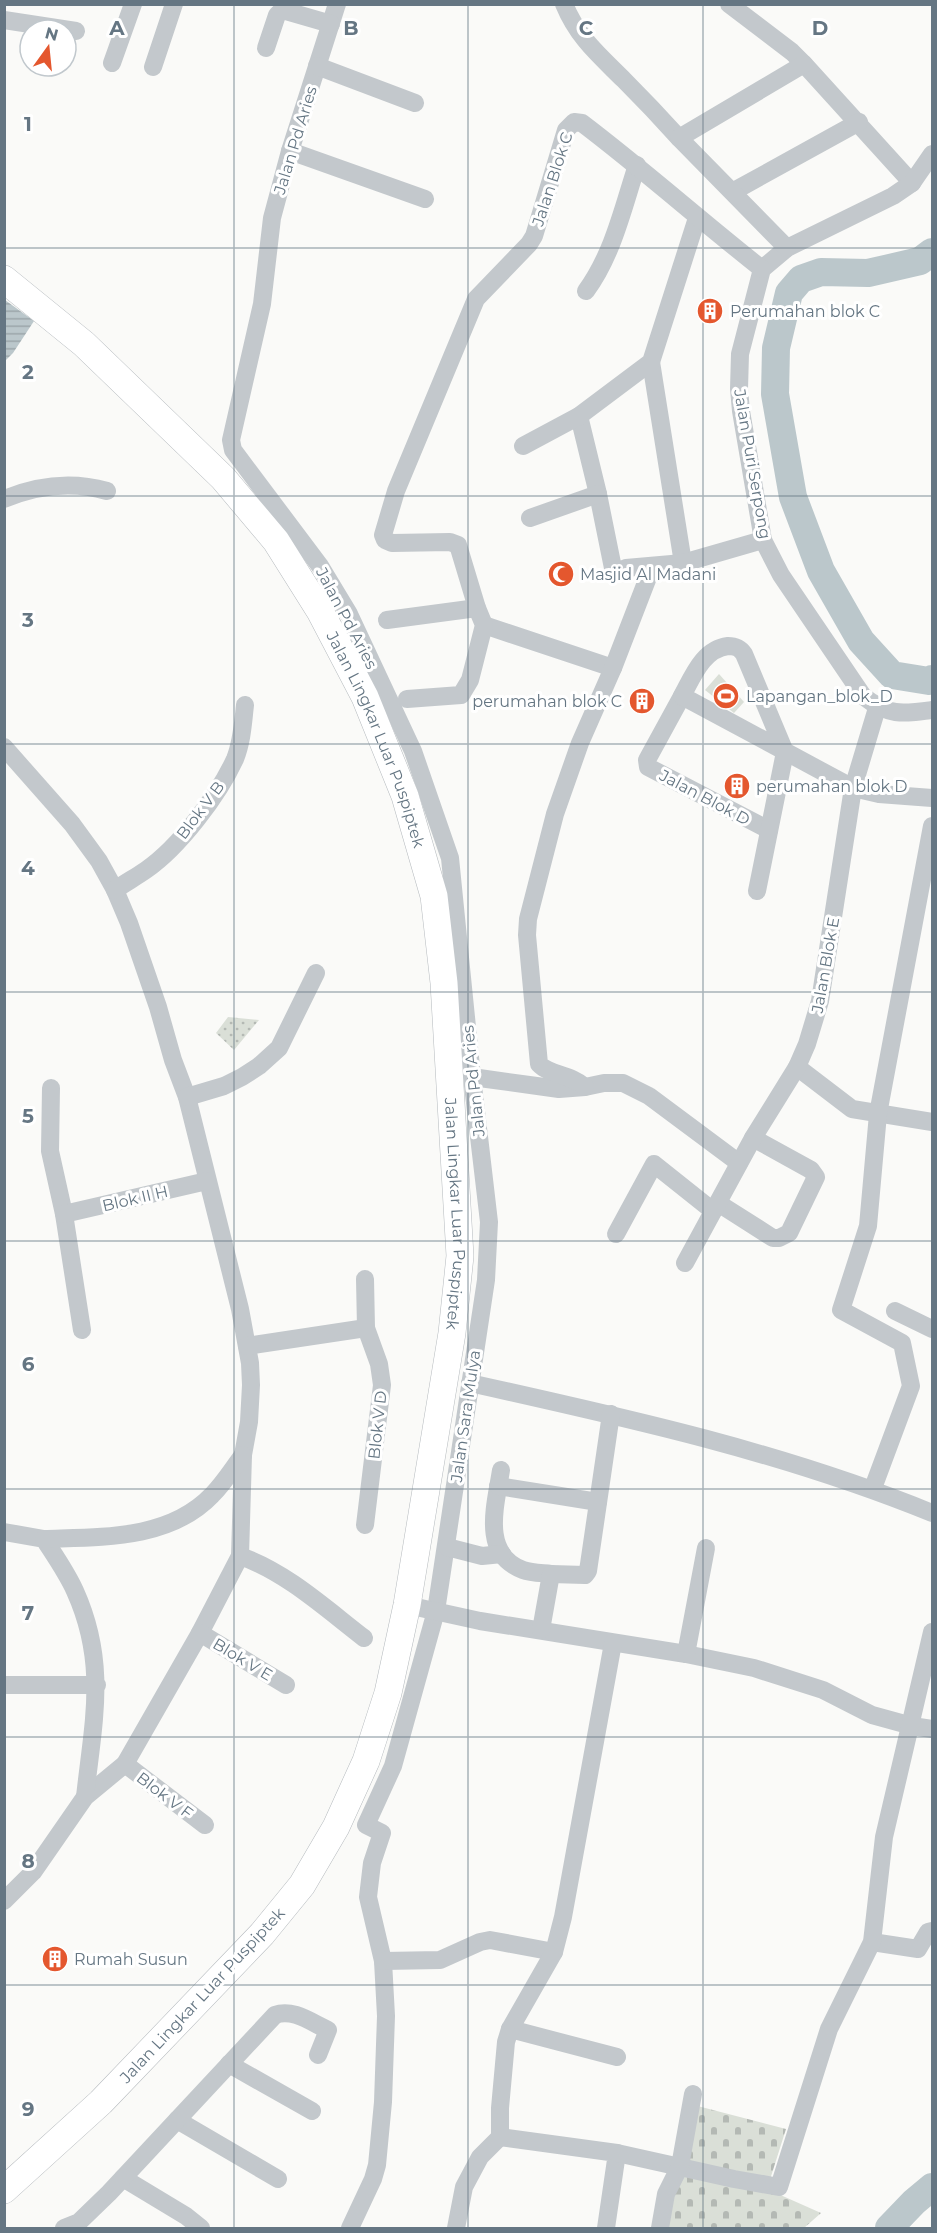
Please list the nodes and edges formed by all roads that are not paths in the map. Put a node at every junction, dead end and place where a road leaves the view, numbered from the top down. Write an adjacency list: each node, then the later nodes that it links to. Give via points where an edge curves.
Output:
1 (133, 4): 8 (street)
2 (174, 4): 11 (street)
3 (337, 4): 6 (street, Jalan Pd Aries)
4 (564, 4): 14 (street, via 588,47)
5 (729, 4): 9 (street)
6 (331, 24): 7 (street, via 281,11); 10 (street, Jalan Pd Aries)
7 (266, 48)
8 (112, 63)
9 (804, 64): 13 (street); 14 (street)
10 (317, 66): 12 (street); 15 (street, Jalan Pd Aries)
11 (153, 67)
12 (415, 103)
13 (859, 122): 18 (street); 19 (street)
14 (679, 138): 19 (street)
15 (290, 151): 20 (street); 56 (street, Jalan Pd Aries, via 272,218 262,304 231,434 232,445 320,566 349,614 413,751 450,858)
16 (933, 154): 18 (street)
17 (637, 165): 21 (street, Jalan Blok C); 25 (street, via 607,257); 36 (street, Jalan Blok C, via 582,123 573,122 566,130 534,236 476,299 396,491 383,535 385,540 458,545)
18 (912, 183): 22 (street)
19 (734, 192): 22 (street)
20 (425, 199)
21 (697, 218): 23 (street, Jalan Blok C); 26 (street)
22 (787, 248): 23 (street)
23 (762, 269): 33 (street, Jalan Puri Serpong, via 740,354 739,389)
24 (4, 279): 90 (main road, Jalan Lingkar Luar Puspiptek, via 84,344 223,478 276,541 320,611 365,697 405,796 436,907 460,1256 452,1333)
25 (586, 291)
26 (651, 362): 27 (street); 34 (street)
27 (579, 416): 28 (street); 30 (street)
28 (523, 446)
29 (107, 491): 31 (street, via 70,484)
30 (598, 494): 32 (street); 35 (street, via 614,573 626,568)
31 (4, 499)
32 (530, 518)
33 (763, 540): 34 (street); 43 (street, Jalan Puri Serpong, via 854,686)
34 (683, 563): 35 (street)
35 (652, 567): 39 (street)
36 (477, 608): 37 (street); 38 (street)
37 (387, 620)
38 (484, 625): 39 (street); 41 (street, via 470,680 461,695)
39 (613, 668): 57 (street, via 555,814 526,935 539,1064)
40 (682, 696): 46 (street); 46 (street, via 696,670 713,651 719,647 740,649); 50 (street, Jalan Blok D, via 647,760 648,767)
41 (407, 699)
42 (245, 705): 52 (street, Blok V B, via 235,759 208,804 147,870)
43 (877, 708): 44 (street, via 903,714); 47 (street, Jalan Blok E)
44 (933, 710)
45 (4, 747): 52 (street, via 72,824)
46 (785, 752): 47 (street); 50 (street)
47 (853, 788): 48 (street); 55 (street, Jalan Blok E, via 820,1001)
48 (933, 798)
49 (933, 826): 51 (street)
50 (769, 830): 53 (street)
51 (928, 880): 60 (street)
52 (115, 890): 59 (street, via 159,1007)
53 (757, 891)
54 (316, 973): 59 (street, via 279,1048 242,1077)
55 (797, 1067): 60 (street, via 852,1109); 62 (street, Jalan Blok E)
56 (472, 1077): 57 (street, via 560,1089); 67 (street, Jalan Pd Aries)
57 (585, 1087): 63 (street, via 614,1082 640,1090)
58 (51, 1088): 66 (street, via 50,1152)
59 (187, 1097): 64 (street)
60 (878, 1114): 61 (street); 79 (street, via 868,1226 841,1310 902,1343 911,1386)
61 (933, 1122)
62 (753, 1138): 63 (street, Jalan Blok E); 65 (street, via 811,1170 816,1177 789,1233 773,1238)
63 (739, 1163): 65 (street, Jalan Blok E)
64 (207, 1181): 66 (street, Blok II H); 75 (street)
65 (715, 1207): 68 (street, via 654,1164); 69 (street, Jalan Blok E)
66 (64, 1214): 74 (street)
67 (489, 1222): 76 (street, Jalan Sara Mulya, via 486,1280)
68 (616, 1234)
69 (684, 1263)
70 (365, 1279): 72 (street, Blok V D)
71 (895, 1311): 73 (street)
72 (366, 1328): 75 (street); 82 (street, Blok V D, via 382,1385)
73 (933, 1329)
74 (82, 1330)
75 (247, 1346): 78 (street, via 251,1385)
76 (470, 1383): 77 (street); 85 (street, Jalan Sara Mulya)
77 (611, 1414): 79 (street, via 800,1464); 80 (street)
78 (243, 1455): 84 (street, via 213,1495 172,1523 124,1534); 88 (street)
79 (873, 1488): 81 (street)
80 (598, 1502): 87 (street, via 500,1478 493,1524); 89 (street, via 588,1571 579,1576)
81 (933, 1513)
82 (365, 1525)
83 (4, 1532): 84 (street)
84 (44, 1539): 99 (street, via 75,1592 90,1631)
85 (447, 1547): 87 (street, via 482,1556); 91 (street, Jalan Sara Mulya)
86 (706, 1548): 97 (street)
87 (502, 1554): 89 (street, via 523,1570)
88 (240, 1556): 94 (street); 95 (street, via 297,1587)
89 (551, 1575): 92 (street)
90 (407, 1605): 91 (street); 123 (main road, Jalan Lingkar Luar Puspiptek, via 388,1693 366,1761 336,1827 302,1885 262,1934 109,2094)
91 (436, 1611): 92 (street); 110 (street, Jalan Sara Mulya, via 393,1766 366,1825 382,1833 372,1863 368,1897)
92 (541, 1630): 96 (street)
93 (933, 1632): 101 (street)
94 (200, 1633): 100 (street, Blok V E); 103 (street)
95 (364, 1638)
96 (614, 1643): 97 (street); 109 (street)
97 (686, 1654): 101 (street, via 778,1674 823,1690 872,1715)
98 (4, 1685): 99 (street)
99 (97, 1685): 104 (street)
100 (286, 1685)
101 (912, 1726): 102 (street); 108 (street, via 884,1837)
102 (933, 1729)
103 (125, 1764): 104 (street); 105 (street, Blok V F)
104 (85, 1797): 106 (street, via 33,1872)
105 (205, 1825)
106 (4, 1901)
107 (933, 1931): 108 (street, via 928,1932 918,1949)
108 (872, 1942): 120 (street, via 829,2029 779,2187)
109 (554, 1952): 110 (street, via 490,1940 440,1960); 111 (street)
110 (382, 1961): 126 (street, via 387,2034 377,2165)
111 (510, 2030): 113 (street); 118 (street, via 504,2056)
112 (318, 2055): 114 (street, via 328,2030 282,2012)
113 (617, 2057)
114 (229, 2064): 116 (street); 117 (street)
115 (693, 2094): 120 (street)
116 (312, 2111)
117 (177, 2120): 121 (street); 122 (street)
118 (500, 2138): 119 (street); 127 (street, via 480,2157 464,2187)
119 (617, 2153): 120 (street); 128 (street)
120 (681, 2166): 129 (street, via 666,2194)
121 (123, 2178): 124 (street); 125 (street)
122 (278, 2179)
123 (4, 2190)
124 (73, 2226)
125 (202, 2228)
126 (350, 2229)
127 (456, 2229)
128 (606, 2229)
129 (660, 2229)

